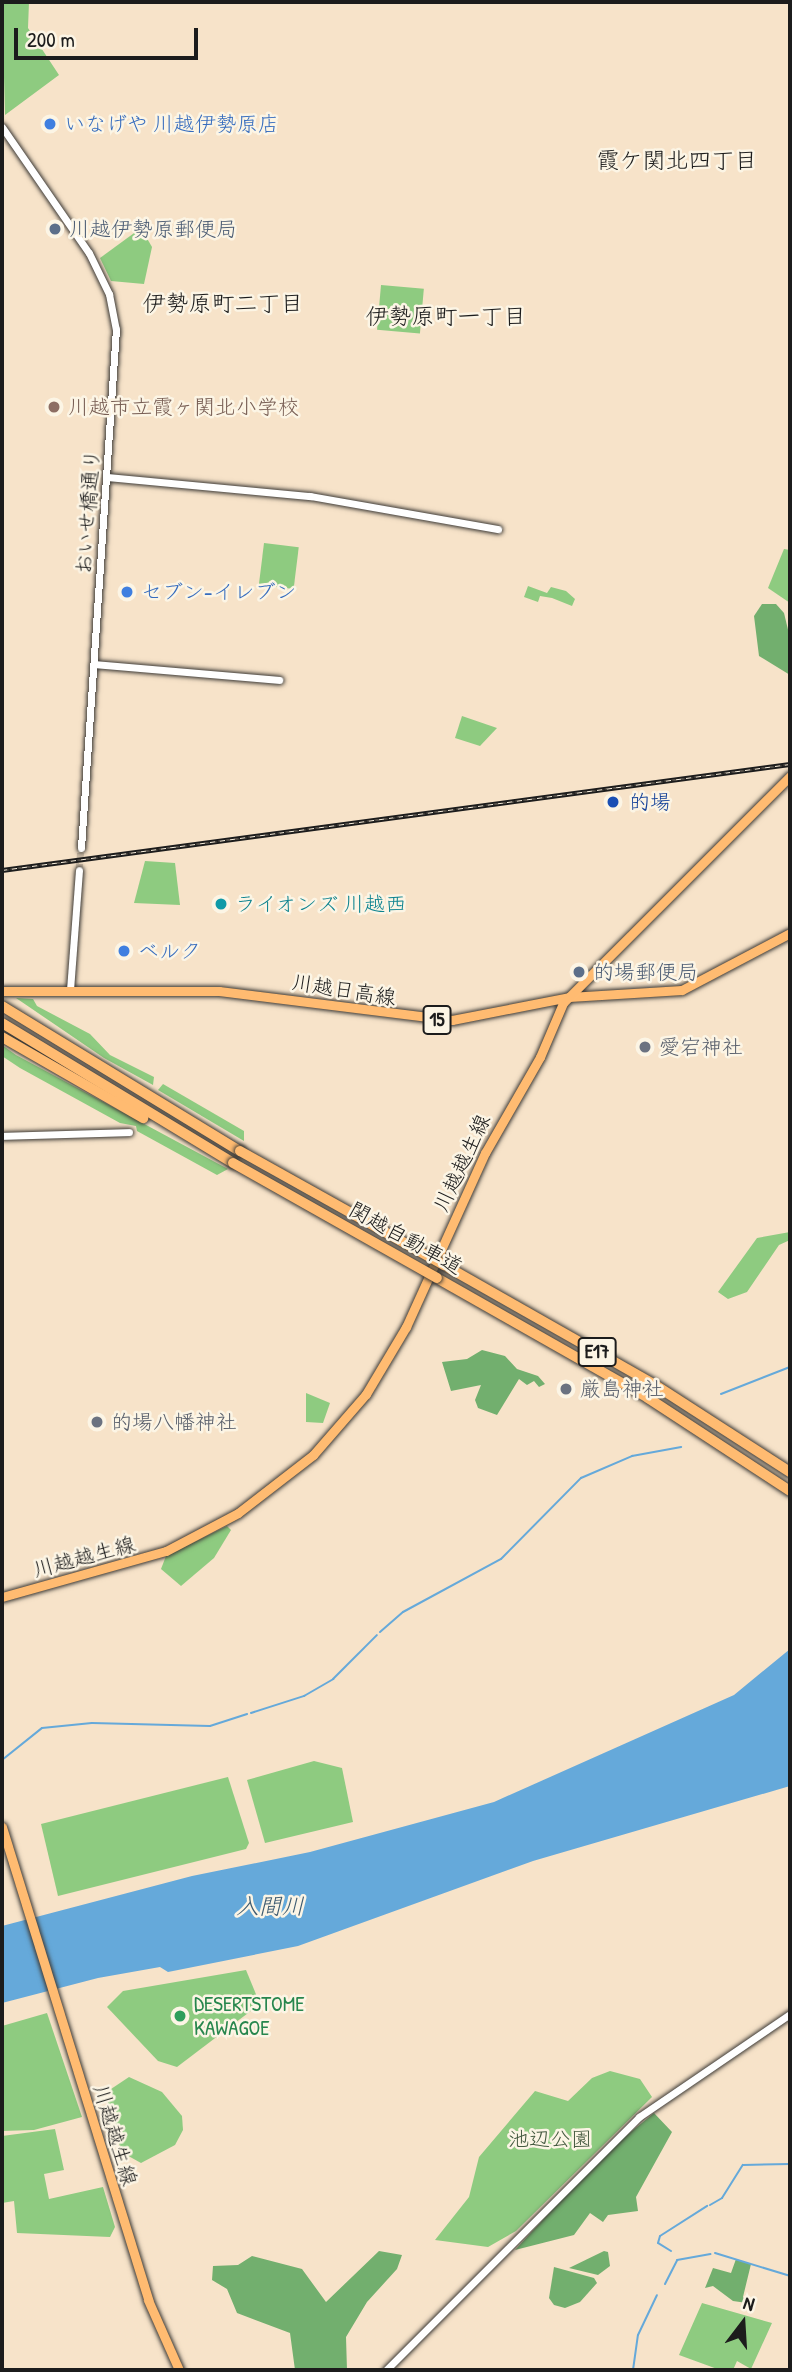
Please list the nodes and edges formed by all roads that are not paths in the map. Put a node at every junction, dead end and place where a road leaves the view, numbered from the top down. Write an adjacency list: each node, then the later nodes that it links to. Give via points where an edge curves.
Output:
1 (2, 127): 2 (street, おいせ橋通り, via 89,253 108,294 117,344)
2 (108, 477): 3 (street, via 310,496); 4 (street, おいせ橋通り)
3 (498, 529)
4 (94, 664): 5 (street); 7 (street, おいせ橋通り)
5 (279, 680)
6 (790, 776): 11 (main road, 川越越生線)
7 (80, 848)
8 (79, 870): 10 (street)
9 (790, 933): 11 (main road, 川越日高線 / 15, via 682,990)
10 (70, 990): 11 (main road, 川越日高線 / 15, via 219,991 439,1020); 12 (main road, 川越日高線 / 15)
11 (569, 997): 20 (main road, 川越越生線, via 499,1124 399,1339 366,1394 313,1455 249,1506 166,1551)
12 (2, 998): 18 (highway, 関越自動車道 / E17, bridge, via 96,1066 444,1265)
13 (2, 1023): 17 (highway, 関越自動車道 / E17)
14 (2, 1037): 17 (highway, via 153,1124)
15 (129, 1132): 16 (street)
16 (2, 1136)
17 (233, 1163): 19 (highway, 関越自動車道 / E17, bridge, via 735,1453)
18 (790, 1472)
19 (790, 1491)
20 (2, 1597)
21 (2, 1827): 23 (main road, 川越越生線, via 152,2311)
22 (790, 2014): 24 (street, via 639,2117)
23 (179, 2370)
24 (386, 2370)

